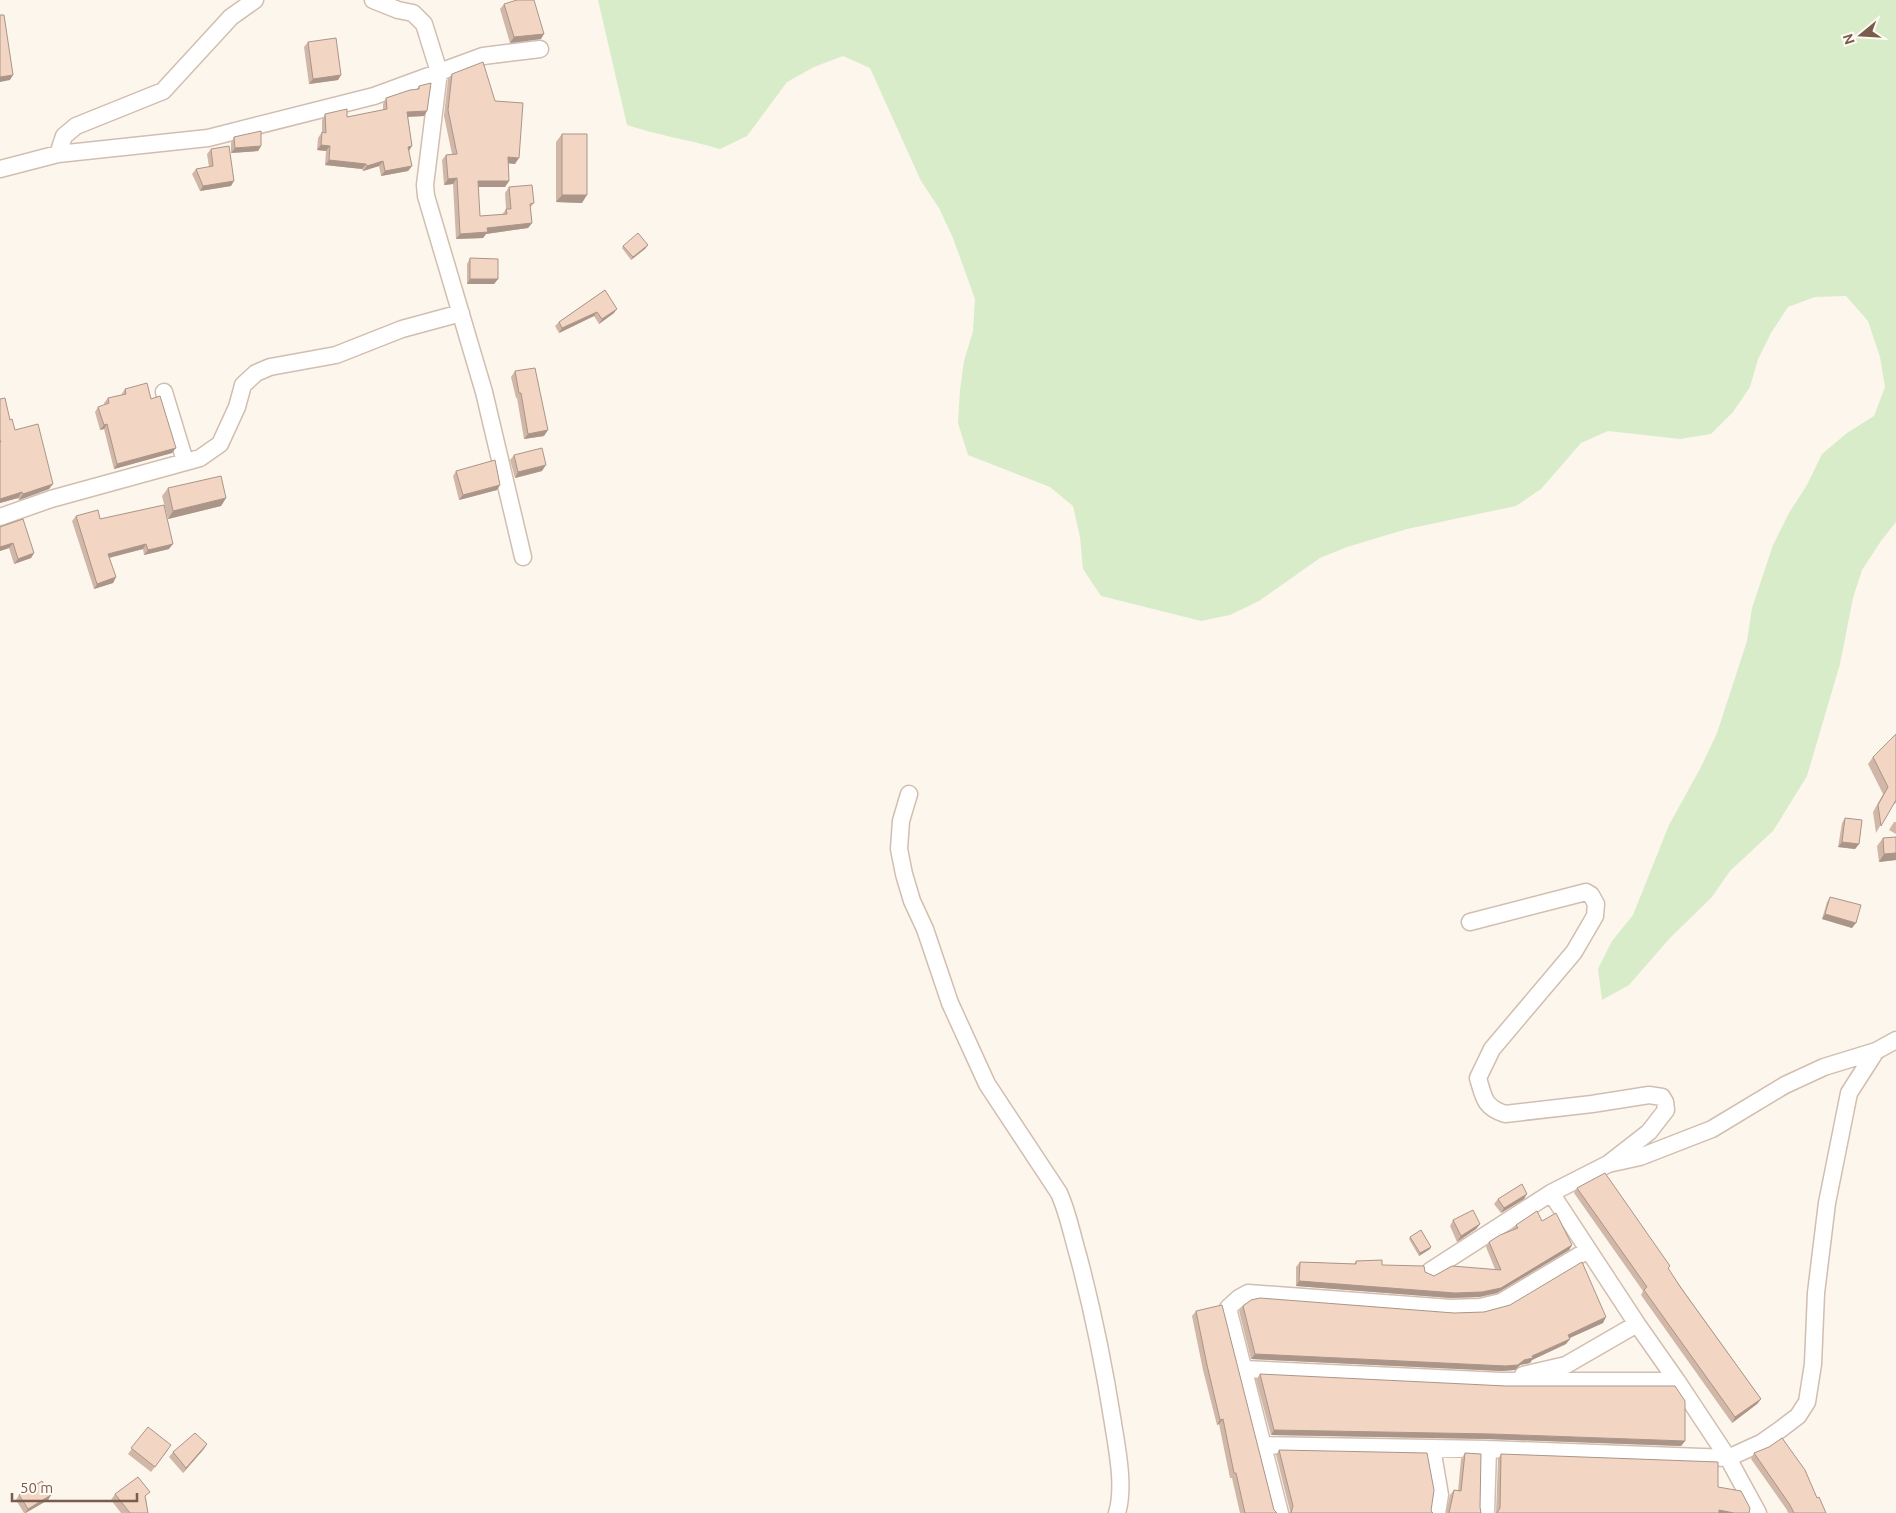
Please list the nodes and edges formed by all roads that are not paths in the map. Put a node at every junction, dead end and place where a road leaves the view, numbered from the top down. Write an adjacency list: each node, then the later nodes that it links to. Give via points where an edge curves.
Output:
1 (255, 0): 5 (street, via 231,17 163,91 76,126 64,136)
2 (372, 0): 4 (street, via 413,13 424,24)
3 (540, 49): 4 (street, via 483,56)
4 (439, 72): 5 (street, via 374,96 208,138); 7 (street, via 426,196)
5 (58, 154): 6 (street)
6 (0, 168)
7 (461, 313): 9 (street, via 402,329 336,355 270,367 256,373 243,384 234,416 220,444 200,458); 11 (street, via 484,392)
8 (164, 392): 9 (street)
9 (185, 461): 10 (street)
10 (0, 517)
11 (523, 557)
12 (909, 794): 28 (street, via 901,821 899,849 912,901 950,1003 987,1084 1059,1194 1066,1213 1093,1312 1106,1376 1117,1447 1120,1501)
13 (1470, 922): 16 (street, via 1586,892 1591,895 1596,904 1595,916 1574,952 1492,1050 1478,1078 1485,1101 1493,1110 1505,1114 1648,1094 1662,1097 1666,1110 1649,1132)
14 (1896, 1040): 15 (street)
15 (1876, 1051): 16 (street, via 1824,1067 1712,1129 1640,1157); 27 (street, via 1850,1093 1827,1203 1807,1402 1798,1416 1781,1429 1761,1443)
16 (1608, 1164): 17 (street)
17 (1551, 1193): 18 (street); 19 (street)
18 (1588, 1250): 20 (street); 21 (street, via 1500,1302 1480,1307 1451,1308 1248,1293 1228,1308)
19 (1430, 1271)
20 (1637, 1324): 22 (street); 23 (street, via 1566,1365)
21 (1244, 1369): 23 (street); 24 (street)
22 (1677, 1381): 23 (street); 27 (street)
23 (1502, 1382)
24 (1262, 1445): 25 (street); 29 (street)
25 (1432, 1448): 26 (street); 30 (street, via 1440,1495)
26 (1488, 1449): 27 (street); 31 (street)
27 (1728, 1458): 32 (street)
28 (1117, 1513)
29 (1280, 1513)
30 (1437, 1513)
31 (1486, 1513)
32 (1758, 1513)

